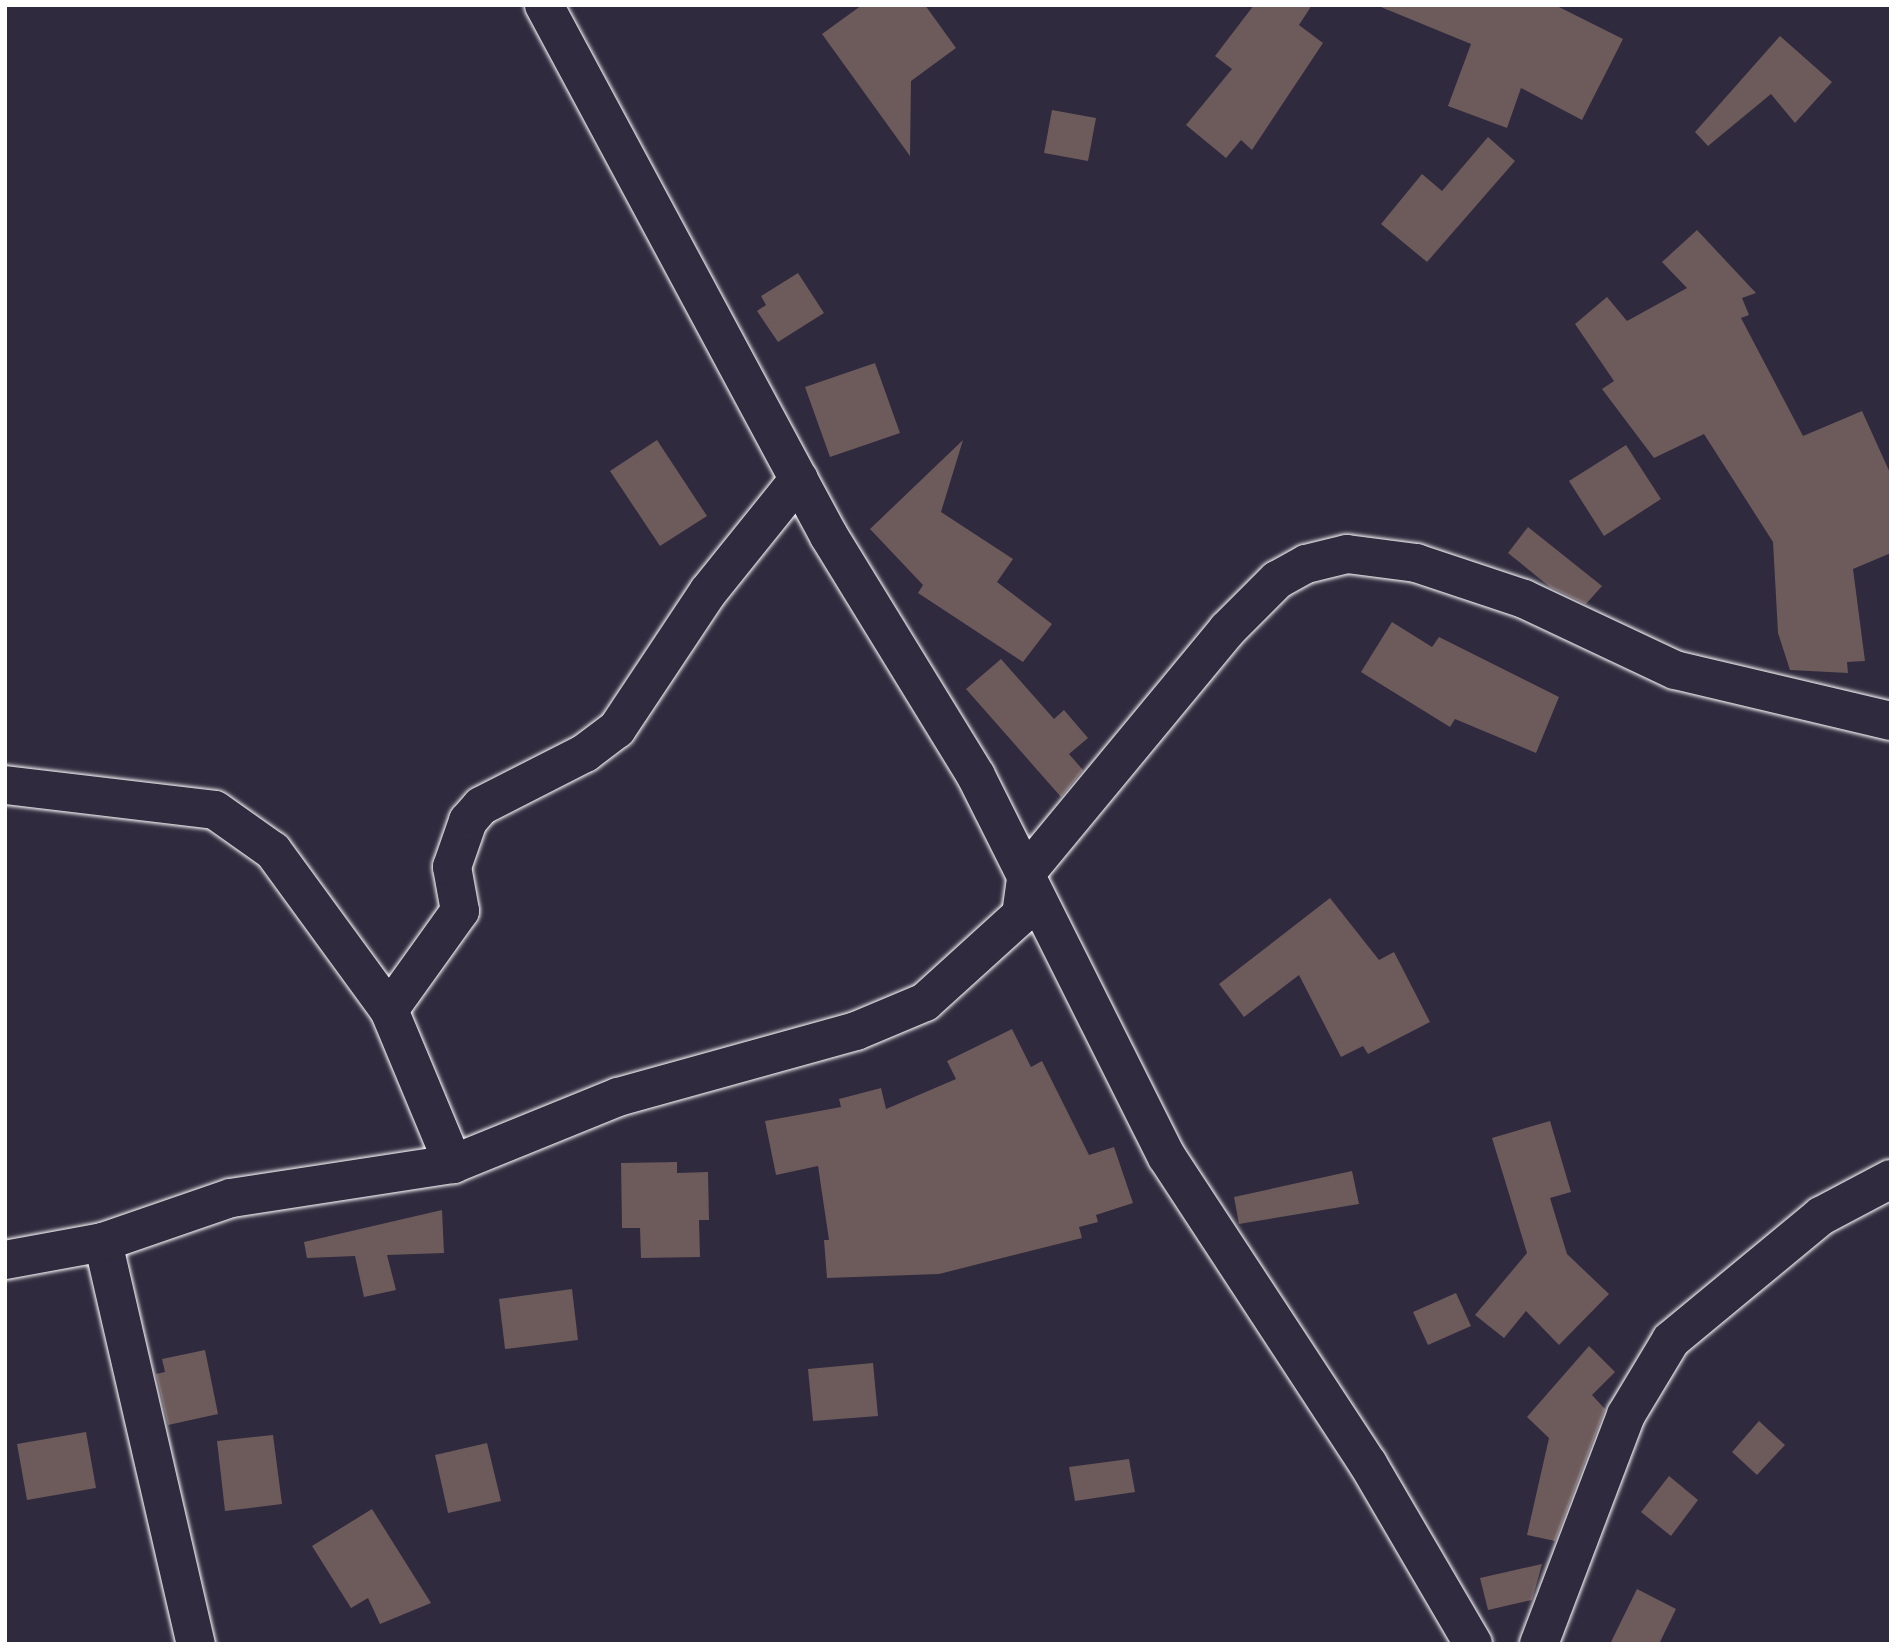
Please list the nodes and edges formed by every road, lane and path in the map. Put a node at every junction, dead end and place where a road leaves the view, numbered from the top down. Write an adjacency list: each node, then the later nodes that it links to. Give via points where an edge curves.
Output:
1 (544, 5): 2 (street)
2 (799, 478): 5 (street); 6 (street, via 708,592 617,729 585,753 481,806 468,821 452,867 460,911)
3 (1891, 721): 5 (street, via 1675,670 1463,576 1347,554 1306,564 1254,600)
4 (5, 785): 6 (street, via 215,810 273,851)
5 (1027, 872): 7 (street, via 1021,915 925,1002 856,1031 618,1097); 12 (street, via 1167,1157 1354,1442)
6 (389, 1010): 7 (street)
7 (453, 1164): 9 (street, via 231,1198)
8 (1891, 1179): 13 (street, via 1821,1216 1671,1340 1626,1415)
9 (103, 1242): 10 (street); 11 (street)
10 (5, 1260)
11 (196, 1644)
12 (1473, 1644)
13 (1539, 1644)

